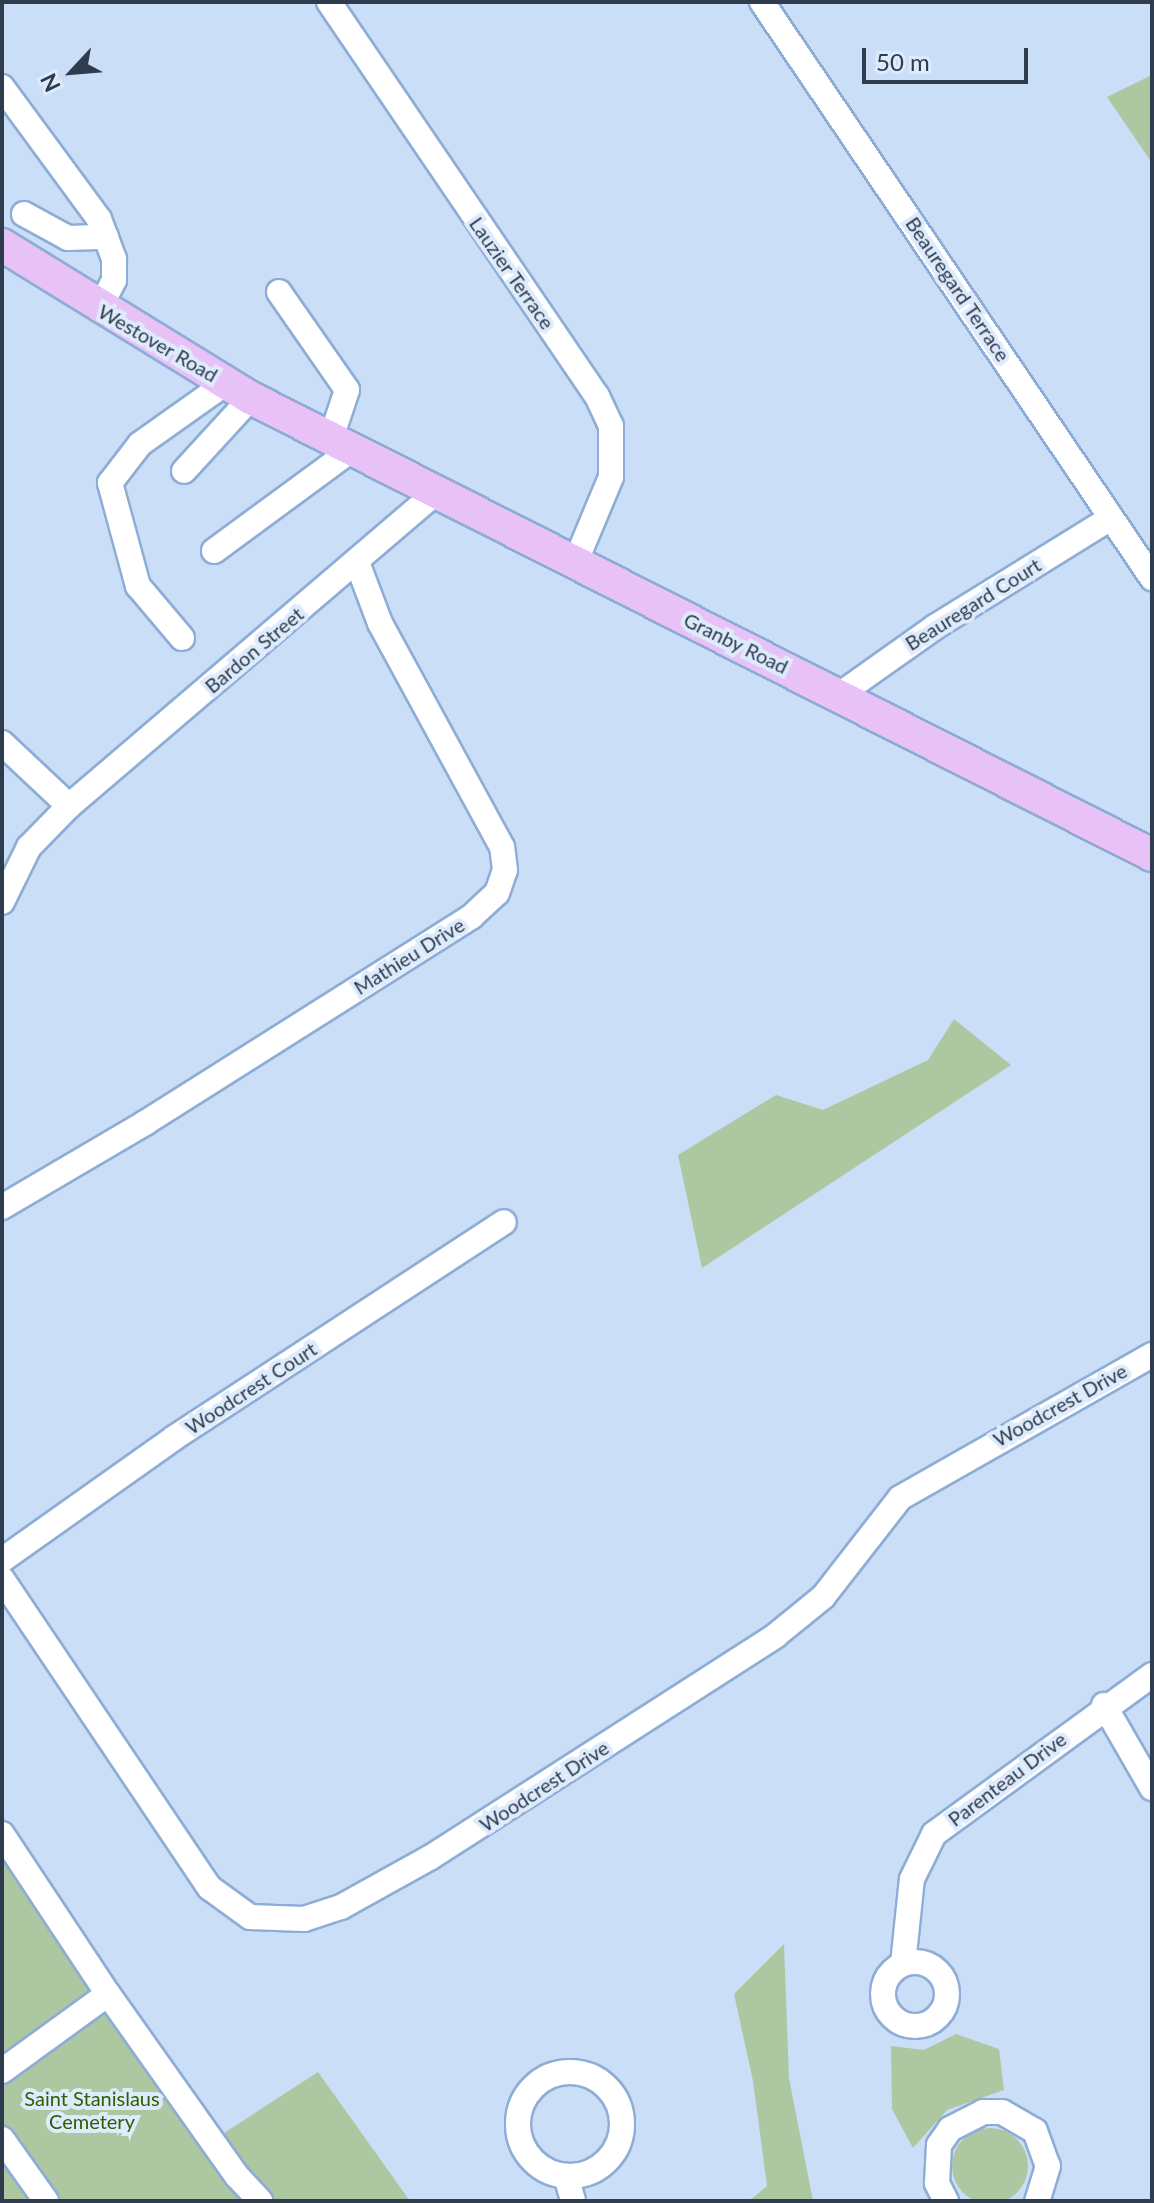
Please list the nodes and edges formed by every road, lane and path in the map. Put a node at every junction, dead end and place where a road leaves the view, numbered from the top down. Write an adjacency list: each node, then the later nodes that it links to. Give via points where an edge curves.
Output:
1 (329, 2): 16 (street, Lauzier Terrace, via 597,396 611,426 611,477)
2 (762, 2): 13 (street, Beauregard Terrace)
3 (2, 87): 5 (street, via 99,219)
4 (24, 214): 5 (street, via 68,238)
5 (106, 237): 8 (street, via 114,280)
6 (2, 245): 8 (main road, Westover Road)
7 (279, 292): 10 (street, via 347,390)
8 (99, 309): 9 (main road, Westover Road)
9 (238, 390): 10 (main road, Westover Road); 11 (street); 18 (street, via 140,444 110,483 138,586)
10 (334, 440): 12 (main road, Granby Road); 14 (street)
11 (184, 471)
12 (437, 492): 15 (street, Bardon Street); 16 (main road, Granby Road)
13 (1111, 518): 17 (street, Beauregard Terrace); 19 (street, Beauregard Court, via 922,636)
14 (214, 551)
15 (357, 562): 21 (street, Bardon Street); 24 (street, Mathieu Drive, via 380,623 502,847 501,886 471,917)
16 (575, 563): 19 (main road, Granby Road)
17 (1152, 578)
18 (182, 638)
19 (839, 695): 22 (main road, Granby Road)
20 (2, 743): 21 (street)
21 (69, 806): 23 (street, Bardon Street, via 29,847)
22 (1152, 855)
23 (2, 902)
24 (2, 1207)
25 (504, 1222): 27 (street, Woodcrest Court, via 174,1438)
26 (1152, 1355): 28 (street, Woodcrest Drive, via 900,1498 823,1597 775,1636 431,1857 341,1907 304,1919 250,1917 210,1888)
27 (2, 1560)
28 (2, 1579)
29 (1152, 1675): 30 (street, Parenteau Drive)
30 (1104, 1705): 31 (street); 33 (street, Parenteau Drive, via 934,1834 912,1879)
31 (1152, 1788)
32 (2, 1834): 34 (street)
33 (903, 1964)
34 (108, 1994): 35 (street); 39 (street)
35 (2, 2071)
36 (2, 2139): 38 (street)
37 (566, 2176): 37 (street, via 600,2167 621,2138 618,2103 596,2078 580,2073 541,2081 518,2115 523,2147 534,2162); 40 (street)
38 (46, 2201)
39 (260, 2201)
40 (573, 2201)
41 (946, 2201): 42 (street, via 937,2183 939,2145 950,2129 983,2112 1020,2119 1035,2131 1048,2166)
42 (1037, 2201)

